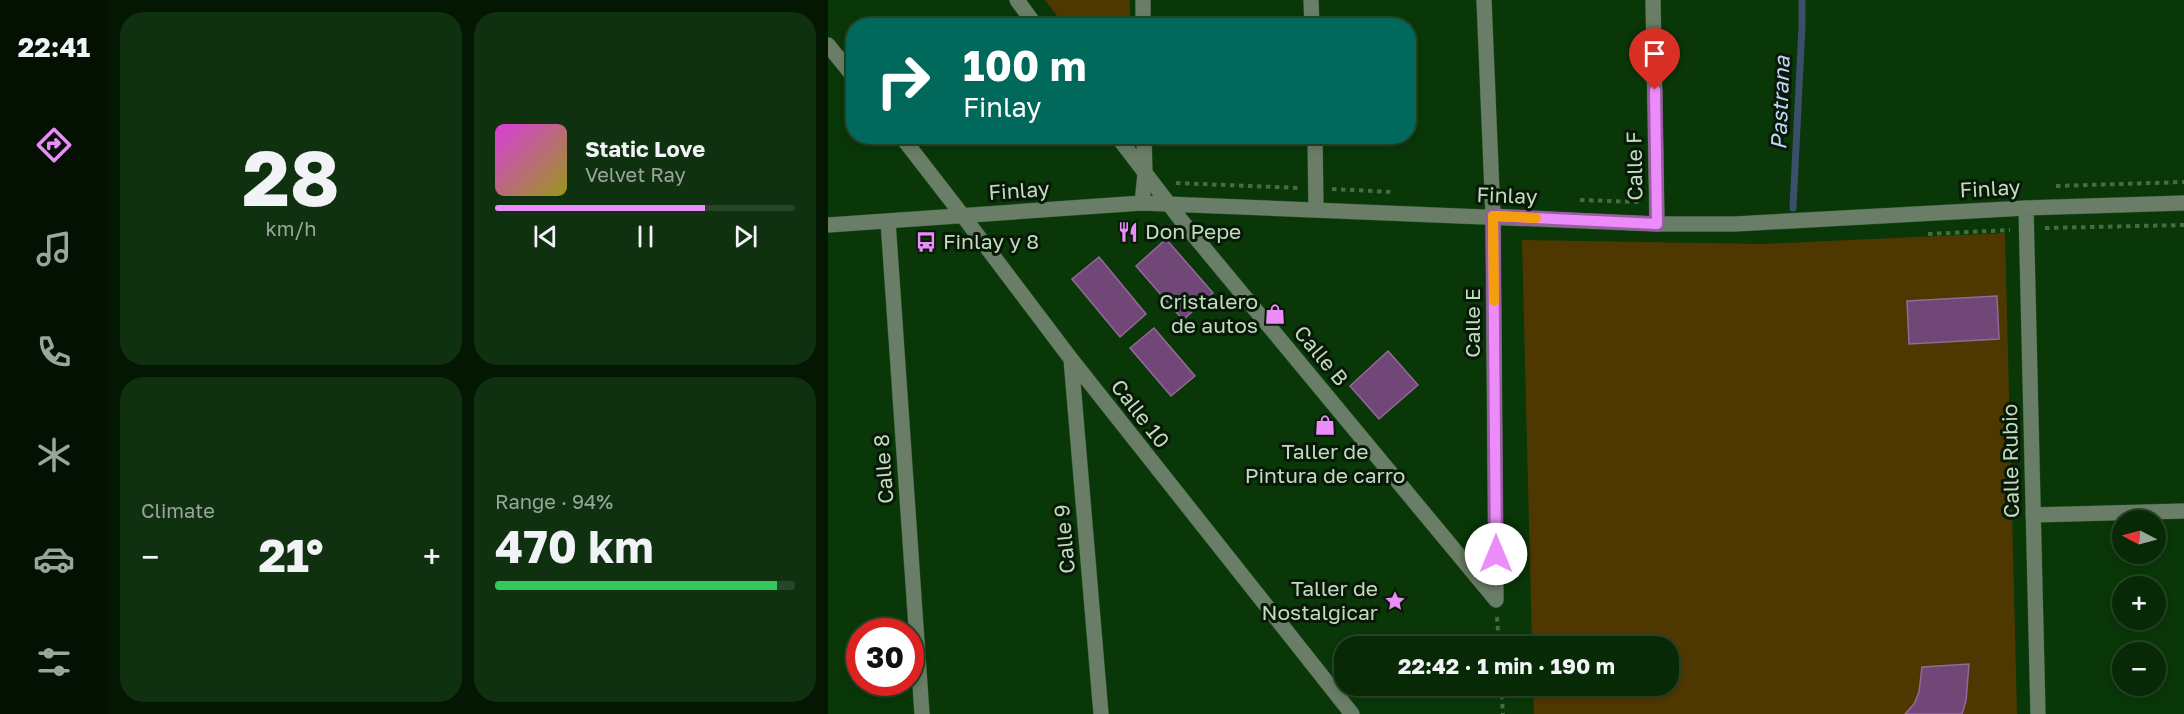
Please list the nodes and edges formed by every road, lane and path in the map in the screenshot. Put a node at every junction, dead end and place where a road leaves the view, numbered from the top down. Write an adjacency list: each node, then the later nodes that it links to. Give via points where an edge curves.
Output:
1 (1017, 0): 6 (street)
2 (1143, 0): 7 (street)
3 (1311, 0): 8 (street)
4 (1484, 0): 24 (street, Calle E)
5 (1653, 0): 26 (street, Calle F)
6 (1030, 18)
7 (1143, 18)
8 (1312, 18)
9 (828, 45): 10 (street)
10 (846, 67)
11 (907, 144): 23 (street, Calle 10)
12 (1123, 144): 15 (street, Calle B)
13 (1144, 144): 15 (street)
14 (1315, 144): 22 (street)
15 (1145, 174): 18 (street); 19 (street, Calle B)
16 (2184, 182): 17 (path)
17 (2056, 186)
18 (1142, 203): 19 (street, Finlay); 23 (street, Finlay)
19 (1167, 203): 22 (street, Finlay); 31 (street, Calle B)
20 (2184, 203): 21 (street, Finlay)
21 (2026, 208): 26 (street, Finlay); 30 (street, Calle Rubio)
22 (1316, 210): 24 (street, Finlay)
23 (963, 216): 25 (street, Finlay); 28 (street, Calle 10)
24 (1493, 216): 26 (street, Finlay); 31 (street, Calle E)
25 (888, 221): 27 (street, Finlay); 34 (street, Calle 8)
26 (1657, 224)
27 (828, 225)
28 (1071, 359): 35 (street, Calle 9); 36 (street, Calle 10)
29 (2184, 511): 30 (street)
30 (2033, 515): 38 (street, Calle Rubio)
31 (1496, 600): 32 (path)
32 (1498, 636)
33 (1502, 696): 37 (path)
34 (922, 714)
35 (1101, 714)
36 (1352, 714)
37 (1503, 714)
38 (2038, 714)

